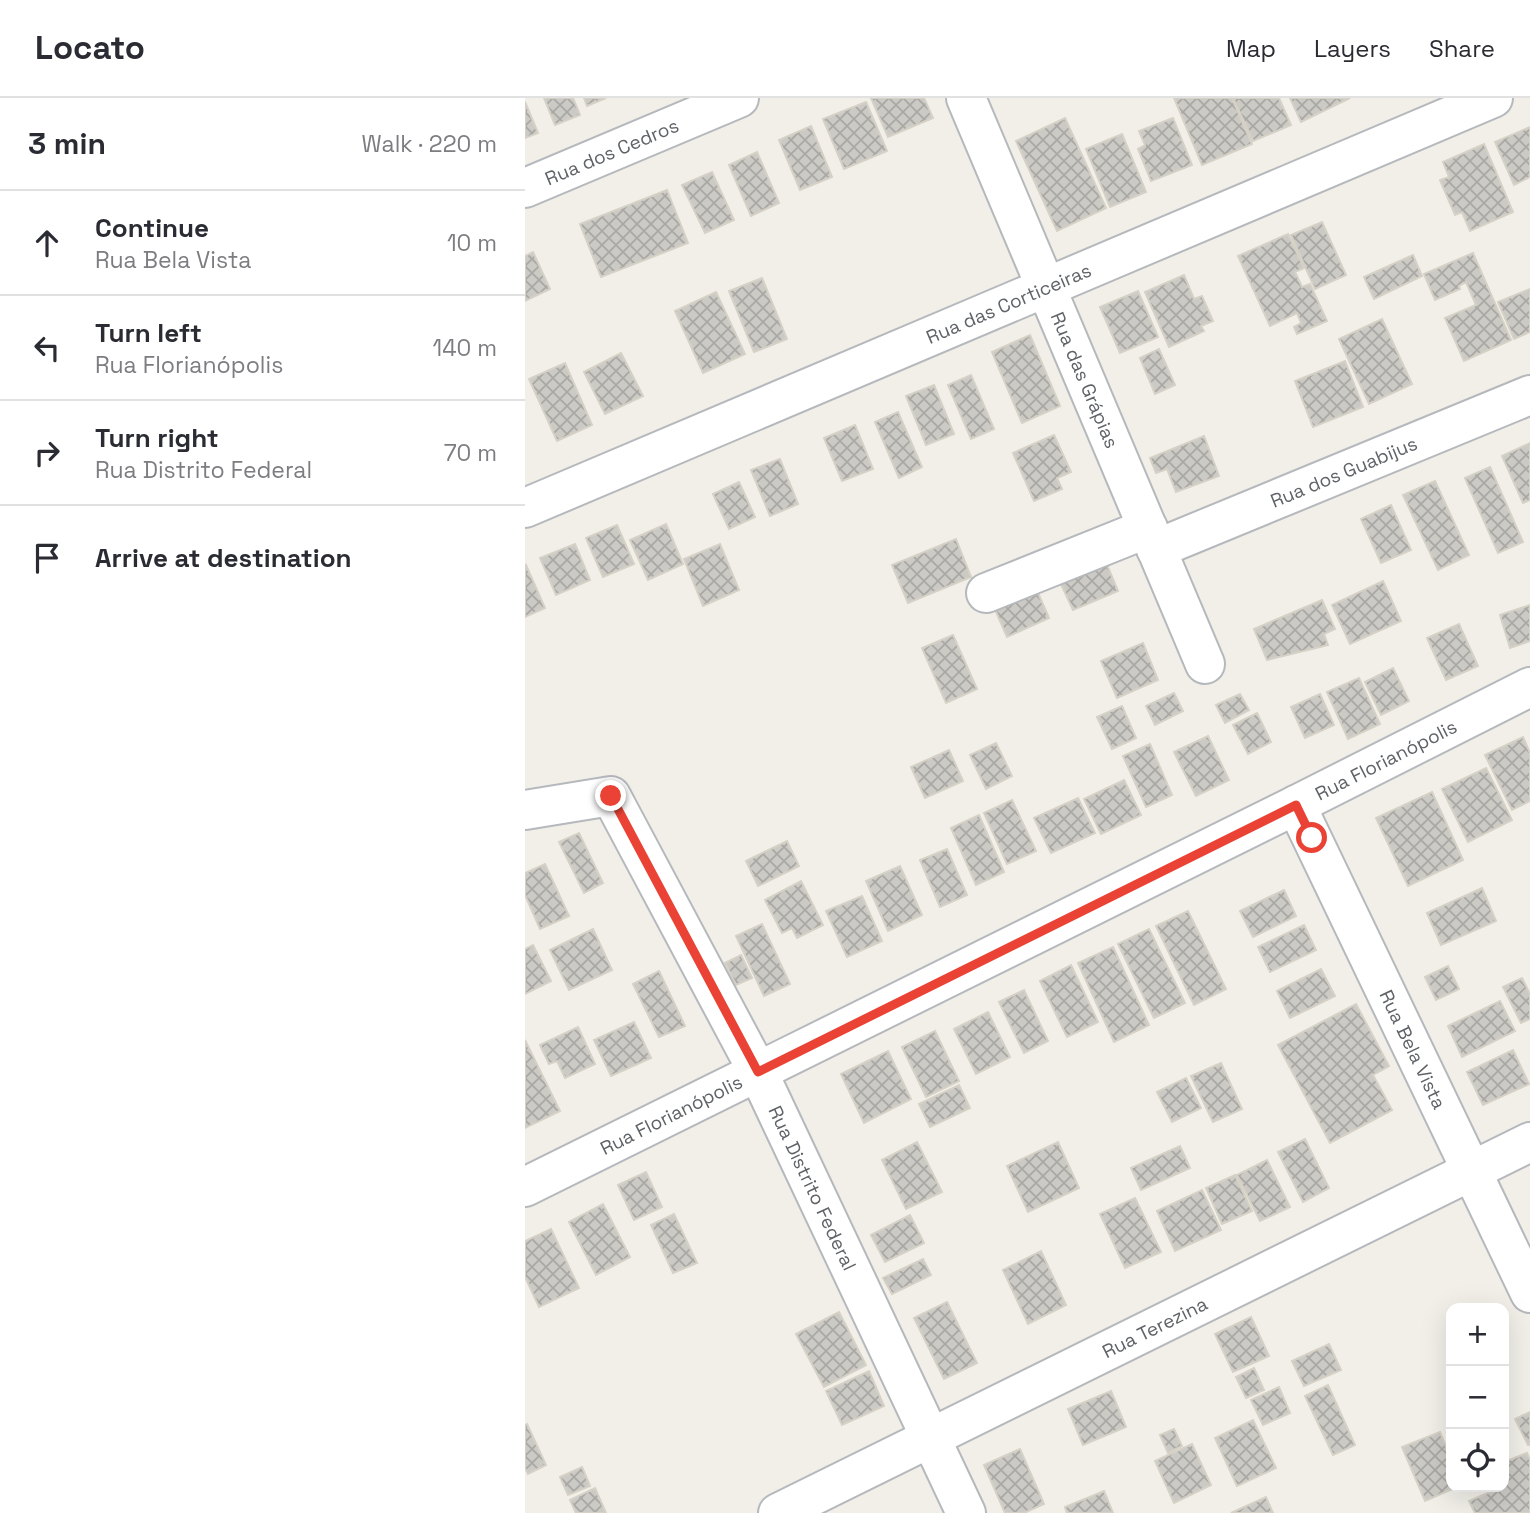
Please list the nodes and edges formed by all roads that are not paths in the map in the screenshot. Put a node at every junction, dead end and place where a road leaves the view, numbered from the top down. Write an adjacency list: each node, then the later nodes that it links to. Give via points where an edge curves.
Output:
1 (739, 98): 4 (street, Rua dos Cedros)
2 (966, 98): 5 (street, Rua das Grápias)
3 (1493, 98): 5 (street, Rua das Corticeiras)
4 (525, 188)
5 (1046, 287): 7 (street, Rua das Corticeiras); 8 (street, Rua das Grápias)
6 (1530, 395): 8 (street, Rua dos Guabijus)
7 (525, 508)
8 (1152, 538): 9 (street, Rua dos Guabijus); 10 (street, Rua das Grápias)
9 (985, 593)
10 (1205, 664)
11 (1530, 687): 12 (street, Rua Florianópolis)
12 (1296, 805): 14 (street, Rua Florianópolis); 16 (street, Rua Bela Vista)
13 (525, 810): 14 (street, Rua Distrito Federal, via 611,796)
14 (758, 1072): 17 (street, Rua Florianópolis); 19 (street, Rua Distrito Federal)
15 (1530, 1142): 16 (street, Rua Terezina)
16 (1471, 1171): 18 (street, Rua Bela Vista); 19 (street, Rua Terezina)
17 (525, 1187)
18 (1530, 1293)
19 (931, 1437): 20 (street, Rua Terezina); 21 (street, Rua Distrito Federal)
20 (778, 1513)
21 (966, 1513)

